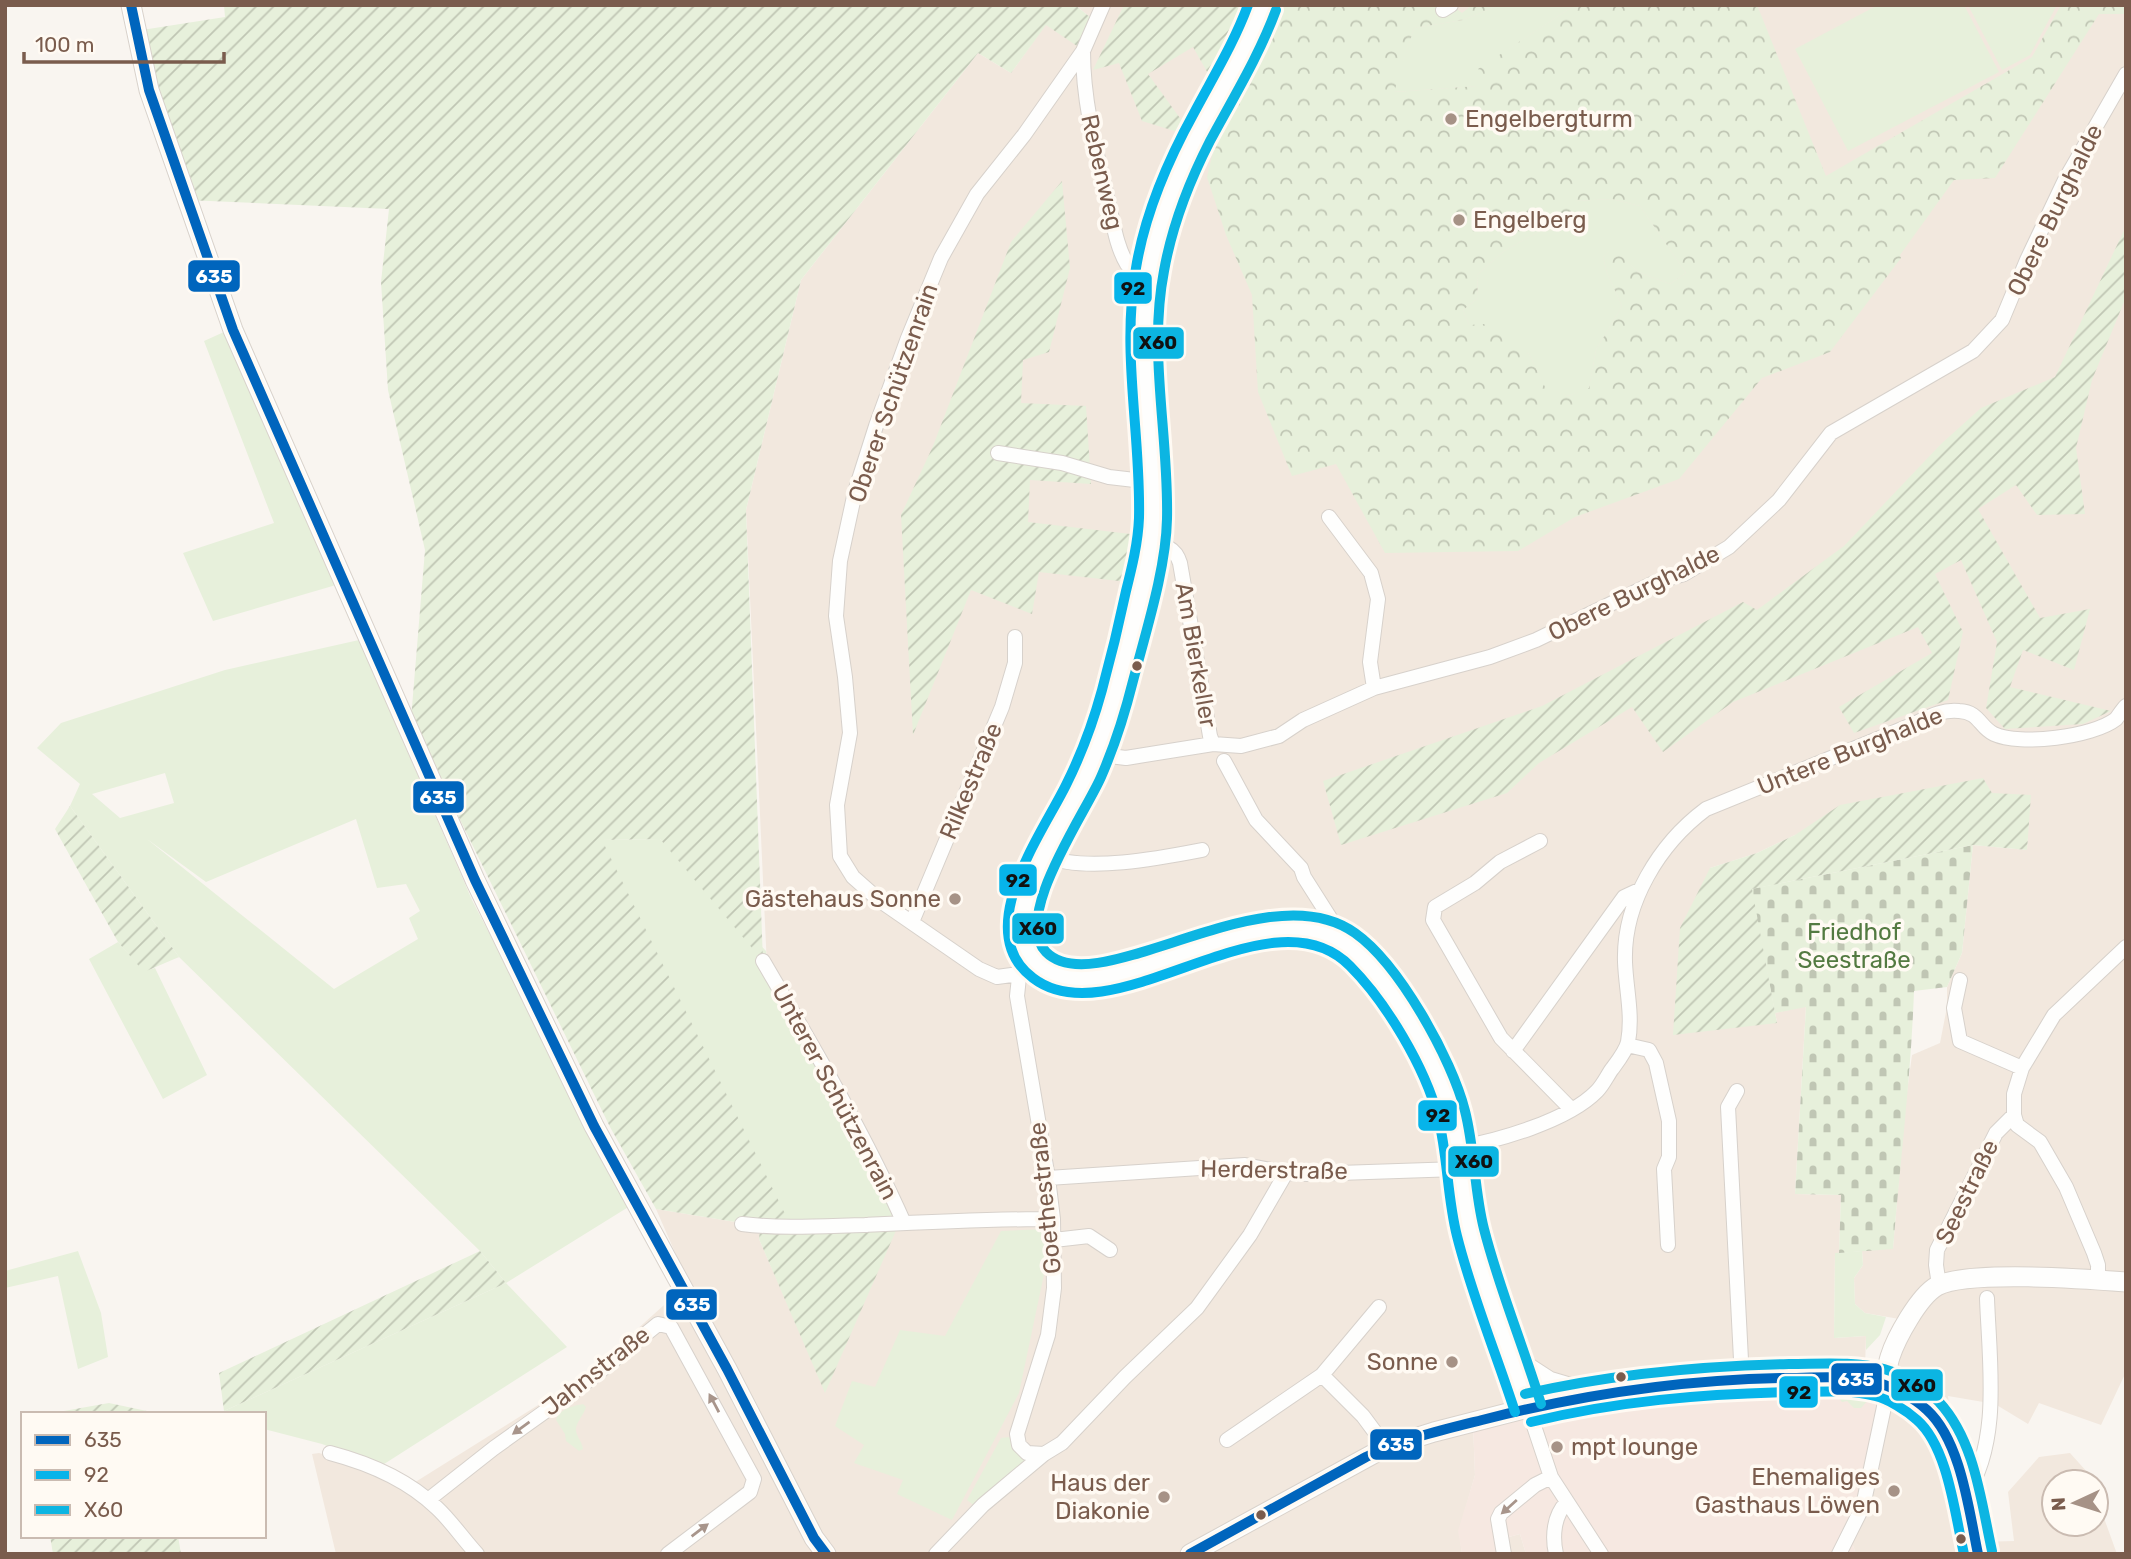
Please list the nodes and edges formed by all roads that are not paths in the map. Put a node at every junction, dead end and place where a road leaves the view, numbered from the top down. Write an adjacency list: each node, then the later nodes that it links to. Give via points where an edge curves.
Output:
1 (131, 5): 67 (main road, via 149,90 233,330 475,880 594,1126)
2 (1102, 5): 4 (street, Oberer Schützenrain)
3 (1264, 5): 6 (main road, via 1239,62 1184,161 1164,213)
4 (1083, 51): 6 (street, Rebenweg, via 1087,107 1116,235 1127,264); 21 (street, Oberer Schützenrain, via 977,194 941,258 876,426 840,561 836,616 850,733 837,805 840,856 853,877)
5 (2126, 74): 12 (street, Obere Burghalde, via 2065,180 2002,320 1973,351 1831,433 1752,527 1684,574 1656,582 1502,653)
6 (1147, 281): 8 (main road, via 1142,328)
7 (998, 453): 8 (street)
8 (1152, 482): 10 (main road)
9 (1329, 517): 12 (street, via 1371,573 1378,599 1370,662)
10 (1151, 544): 14 (street, Am Bierkeller, via 1177,553); 15 (main road, via 1121,676)
11 (1016, 637): 21 (street, Rilkestraße, via 1015,663 1002,708)
12 (1374, 688): 14 (street, Obere Burghalde, via 1279,736 1241,746)
13 (2126, 706): 20 (street, Untere Burghalde, via 2115,719 2052,739 2017,740 1992,733 1970,713 1937,713 1706,809 1670,842)
14 (1213, 744): 15 (street, Obere Burghalde, via 1126,758)
15 (1097, 751): 19 (main road)
16 (1224, 761): 22 (street, Am Bierkeller, via 1256,820 1301,868)
17 (1540, 841): 29 (street, via 1500,862 1435,907 1433,920)
18 (1202, 850): 19 (street, via 1157,859 1102,862 1058,862)
19 (1046, 856): 23 (main road, via 1028,892 1022,919)
20 (1639, 890): 28 (street, Untere Burghalde, via 1627,930 1631,1021); 29 (street, Untere Burghalde, via 1624,897)
21 (912, 922): 26 (street, Oberer Schützenrain, via 979,969 997,977)
22 (1339, 939): 23 (main road, via 1306,928 1281,927 1084,980 1045,971); 34 (main road, via 1357,952 1384,985 1420,1041 1446,1097)
23 (1027, 951): 26 (street, Goethestraße)
24 (2123, 955): 30 (street, Seestraße, via 2054,1014)
25 (763, 961): 39 (street, Unterer Schützenrain, via 848,1111)
26 (1019, 975): 37 (street, Goethestraße, via 1021,1028)
27 (1960, 980): 30 (street, via 1954,1008 1960,1041)
28 (1627, 1045): 32 (street, Untere Burghalde, via 1597,1092); 42 (street, via 1649,1050 1666,1102)
29 (1513, 1051): 32 (street)
30 (2022, 1068): 33 (street, Seestraße, via 2014,1094)
31 (1737, 1091): 51 (street, via 1728,1107)
32 (1571, 1110): 34 (street, Untere Burghalde, via 1553,1121)
33 (2014, 1115): 44 (street, via 2018,1125 2040,1142 2066,1186 2094,1253); 46 (street, Seestraße, via 1996,1133 1937,1250)
34 (1456, 1148): 35 (main road)
35 (1458, 1169): 36 (street, Herderstraße); 49 (main road, via 1470,1232)
36 (1286, 1173): 37 (street, Herderstraße, via 1245,1165); 57 (street, via 1250,1235 1197,1308)
37 (1048, 1178): 38 (street, Goethestraße)
38 (1053, 1219): 39 (street, Unterer Schützenrain); 41 (street, Goethestraße)
39 (904, 1223): 40 (street, Unterer Schützenrain)
40 (742, 1224)
41 (1054, 1240): 43 (street, via 1090,1236); 57 (street, Goethestraße, via 1048,1335 1017,1434 1019,1445 1027,1452)
42 (1668, 1245)
43 (1110, 1250)
44 (2098, 1280): 45 (main road); 46 (main road, via 1987,1278)
45 (2126, 1282)
46 (1939, 1285): 52 (main road, via 1921,1301 1906,1326 1889,1359)
47 (1987, 1298): 60 (street, via 1988,1441 1975,1482)
48 (1379, 1307): 50 (street)
49 (1512, 1357): 53 (main road, via 1549,1381); 54 (main road)
50 (1322, 1375): 55 (street); 56 (street)
51 (1742, 1379): 52 (main road, via 1828,1377); 53 (main road)
52 (1885, 1384): 60 (street, via 1927,1409 1938,1423); 63 (street, via 1863,1506)
53 (1592, 1394): 54 (main road)
54 (1528, 1408): 56 (main road); 59 (street)
55 (1227, 1440)
56 (1386, 1447): 69 (main road)
57 (1049, 1451): 68 (street, via 983,1505)
58 (330, 1453): 61 (street, via 376,1469)
59 (1551, 1477): 62 (street); 70 (street, one-way to 70, via 1501,1513)
60 (1965, 1496): 74 (street)
61 (428, 1500): 65 (street); 66 (street, Jahnstraße, one-way to 61, via 750,1492 754,1479 671,1327 658,1324)
62 (1566, 1503): 64 (street); 71 (street, via 1559,1511 1554,1533)
63 (1846, 1539): 72 (street); 73 (street)
64 (1597, 1549)
65 (477, 1554)
66 (668, 1554)
67 (825, 1554)
68 (936, 1554)
69 (1189, 1554)
70 (1504, 1554)
71 (1556, 1554)
72 (1839, 1554)
73 (1854, 1554)
74 (1978, 1554)

